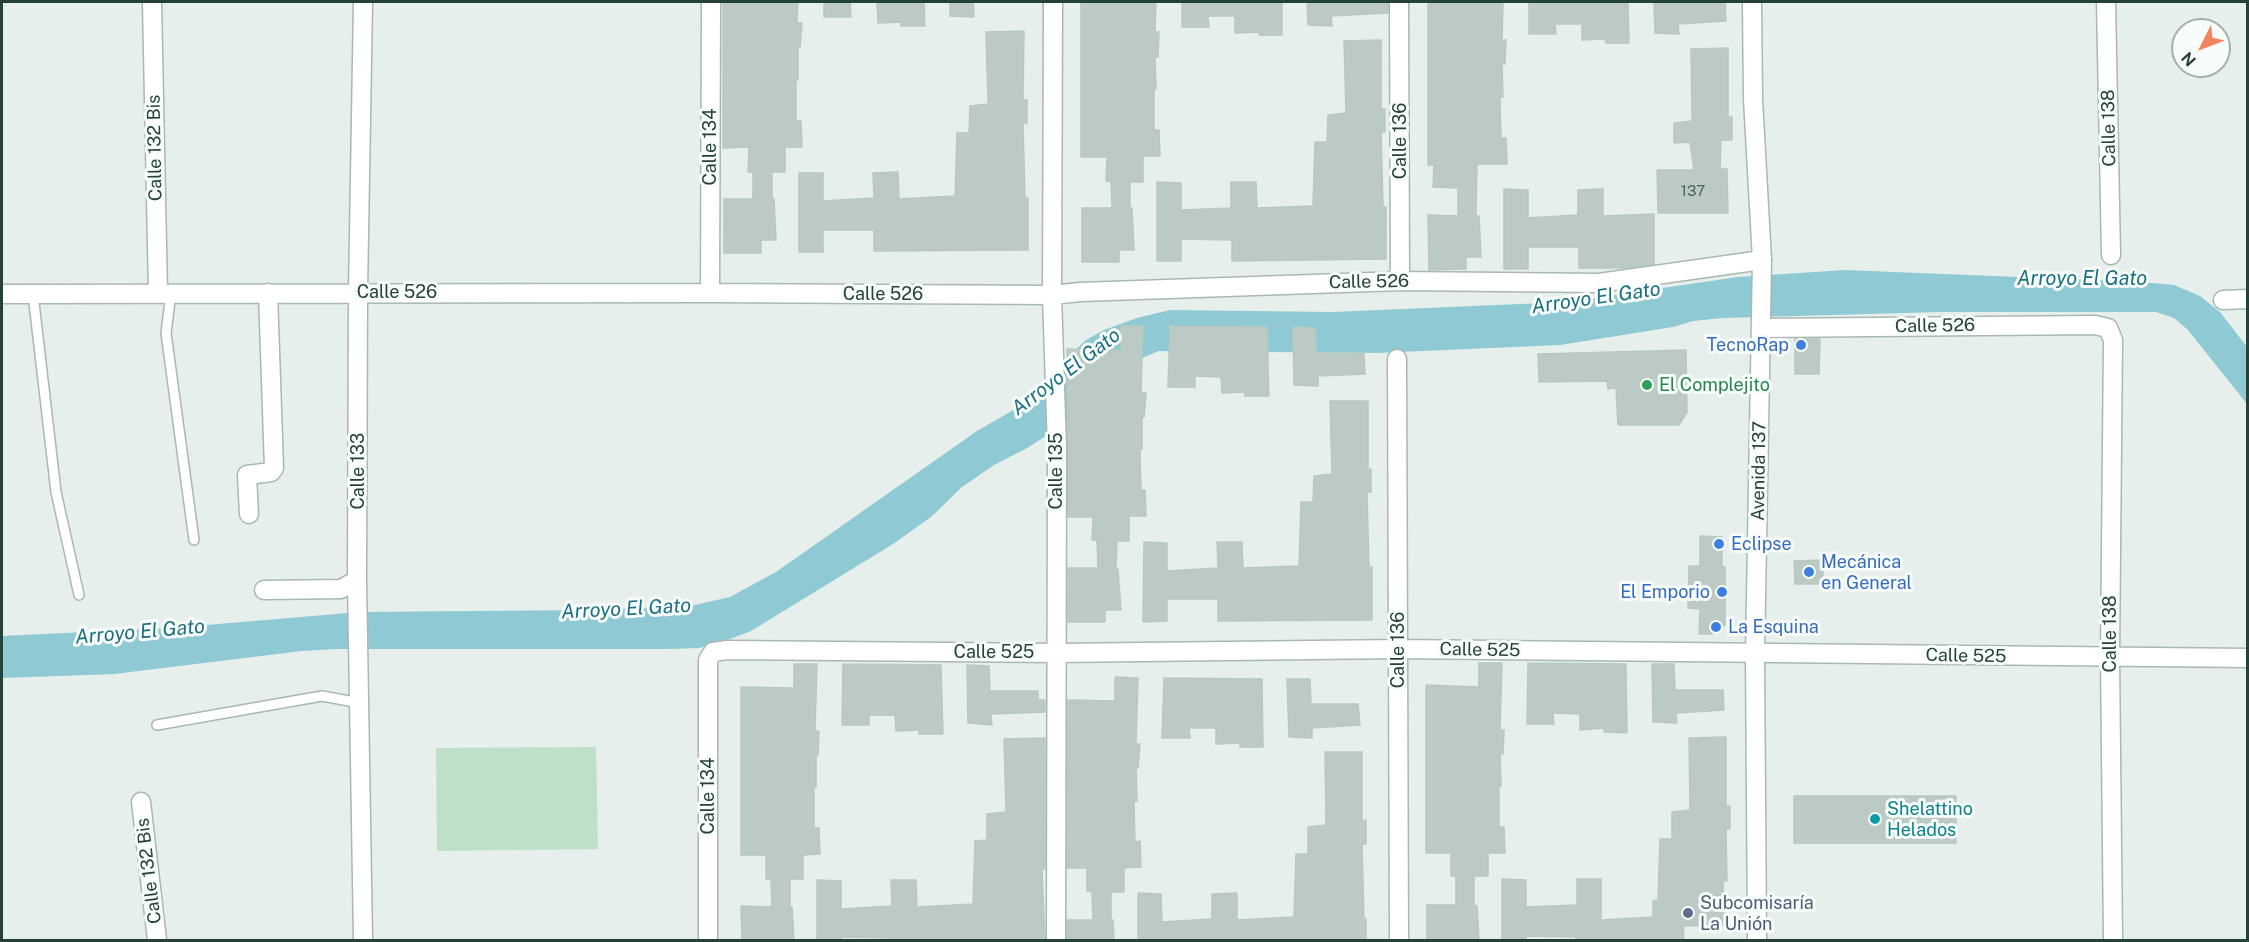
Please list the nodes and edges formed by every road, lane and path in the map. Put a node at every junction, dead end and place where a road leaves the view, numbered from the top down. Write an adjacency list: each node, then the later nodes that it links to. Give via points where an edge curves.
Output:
1 (152, 2): 13 (street, Calle 132 Bis)
2 (363, 2): 11 (street, Calle 133)
3 (711, 2): 12 (street, Calle 134)
4 (1053, 2): 17 (street, Calle 135)
5 (1399, 2): 10 (street, Calle 136)
6 (1752, 2): 9 (street, Avenida 137)
7 (2106, 2): 8 (street, Calle 138)
8 (2111, 255)
9 (1762, 260): 10 (street, Calle 526, via 1599,283); 20 (street, Avenida 137)
10 (1400, 281): 17 (street, Calle 526)
11 (358, 292): 12 (street, Calle 526); 14 (street, Calle 526); 25 (street, Calle 133)
12 (710, 292): 17 (street, Calle 526)
13 (164, 293): 14 (street, Calle 526); 16 (street, Calle 526); 24 (lane)
14 (268, 293): 23 (street, via 274,468 272,472 247,475)
15 (2, 294): 16 (street, Calle 526)
16 (33, 294): 27 (lane, via 56,492)
17 (1052, 295): 30 (street, Calle 135, via 1057,447)
18 (2247, 299): 19 (street)
19 (2223, 300)
20 (1762, 328): 21 (street, Calle 526); 31 (street, Avenida 137)
21 (2108, 328): 32 (street, Calle 138, via 2113,340)
22 (1397, 359): 28 (street, Calle 136)
23 (249, 514)
24 (194, 540)
25 (357, 584): 26 (street, via 341,589); 34 (street, Calle 133)
26 (264, 590)
27 (79, 596)
28 (1398, 649): 30 (street, Calle 525); 31 (street, Calle 525); 41 (street, Calle 136)
29 (713, 652): 30 (street, Calle 525); 39 (street, Calle 134, via 708,660)
30 (1056, 652): 40 (street, Calle 135)
31 (1755, 654): 32 (street, Calle 525); 42 (street, Avenida 137)
32 (2110, 657): 33 (street, Calle 525); 43 (street, Calle 138)
33 (2247, 658)
34 (360, 703): 35 (lane, via 322,696); 38 (street, Calle 133)
35 (157, 725)
36 (141, 802): 37 (street, Calle 132 Bis)
37 (157, 940)
38 (363, 940)
39 (708, 940)
40 (1056, 940)
41 (1399, 940)
42 (1757, 940)
43 (2113, 940)

